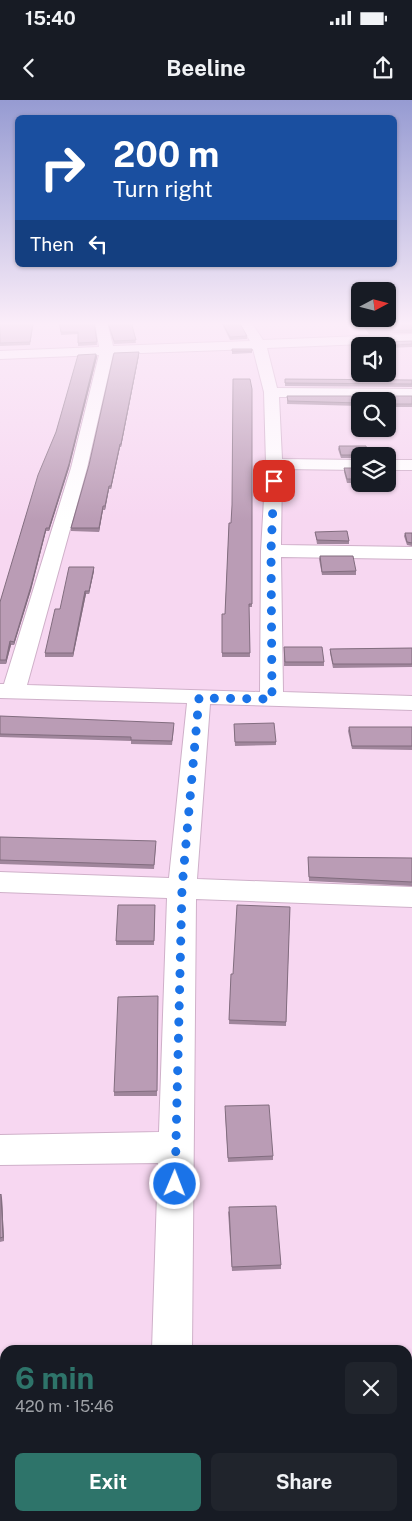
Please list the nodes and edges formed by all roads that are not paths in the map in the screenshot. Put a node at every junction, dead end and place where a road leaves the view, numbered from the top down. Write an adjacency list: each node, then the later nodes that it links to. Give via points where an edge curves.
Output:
1 (98, 388): 11 (street, via 79,468)
2 (270, 388): 3 (street)
3 (271, 392): 4 (street); 5 (street)
4 (412, 394)
5 (274, 464): 6 (street); 9 (street)
6 (351, 464)
7 (396, 465): 8 (street)
8 (412, 465)
9 (271, 551): 10 (street); 13 (street)
10 (412, 553)
11 (6, 692): 12 (street)
12 (199, 698): 13 (street); 16 (street)
13 (272, 699): 14 (street)
14 (412, 703)
15 (0, 882): 16 (street)
16 (182, 888): 17 (street); 18 (street)
17 (412, 897)
18 (176, 1147): 19 (street); 20 (street)
19 (0, 1150)
20 (172, 1345)

